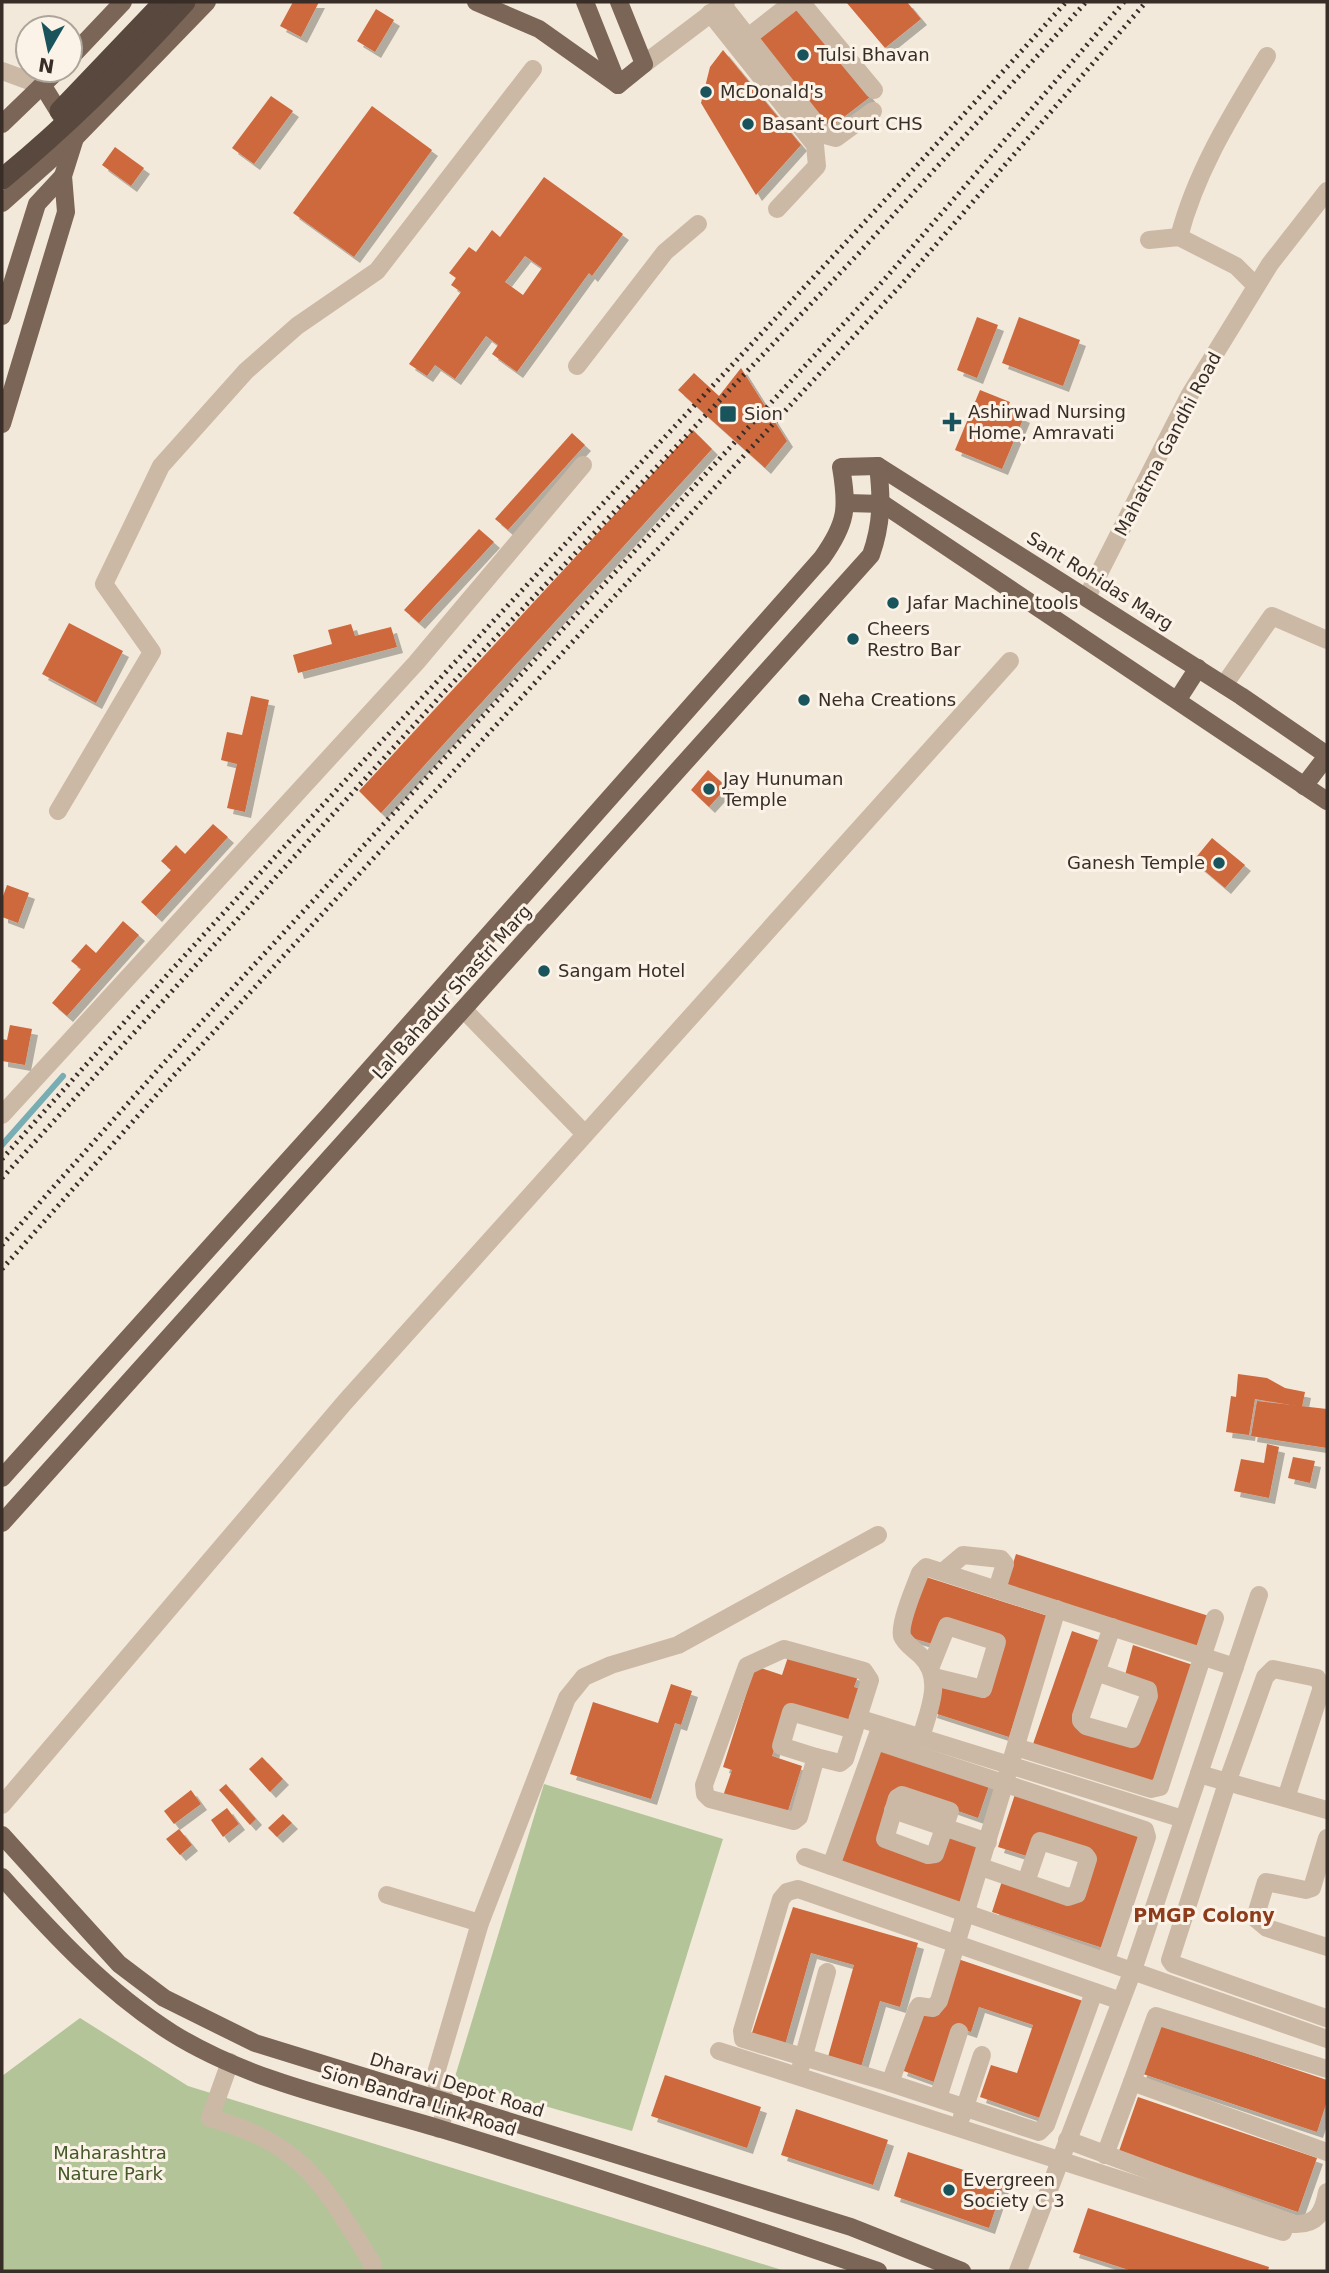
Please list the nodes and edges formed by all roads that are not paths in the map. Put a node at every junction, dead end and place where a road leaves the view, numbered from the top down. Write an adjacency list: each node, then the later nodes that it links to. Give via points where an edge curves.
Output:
1 (123, 2): 12 (main road)
2 (164, 2): 23 (highway, bridge, via 40,132)
3 (185, 2): 25 (highway, bridge)
4 (207, 2): 22 (main road)
5 (476, 2): 17 (main road, via 539,29)
6 (585, 2): 17 (main road)
7 (619, 2): 14 (main road)
8 (793, 2): 11 (street)
9 (801, 2): 19 (street)
10 (720, 7): 11 (street); 14 (street); 29 (street, via 815,145 817,166)
11 (748, 37): 20 (street, via 825,135 836,138)
12 (84, 43)
13 (1267, 56): 31 (street, via 1220,133 1194,187)
14 (644, 64): 17 (main road)
15 (533, 69): 50 (street, via 377,271 298,326 246,371 161,466 104,584 152,652)
16 (2, 71): 18 (street)
17 (618, 85)
18 (43, 86): 21 (main road); 22 (main road)
19 (874, 90)
20 (873, 111)
21 (2, 124)
22 (75, 138): 24 (main road); 25 (main road)
23 (2, 164)
24 (63, 176): 28 (main road); 36 (main road, via 66,212)
25 (11, 183): 27 (main road); 28 (main road, via 33,196)
26 (1327, 191): 33 (street, Mahatma Gandhi Road)
27 (2, 203)
28 (37, 204): 34 (main road)
29 (777, 209)
30 (698, 224): 35 (street, via 665,252)
31 (1179, 237): 32 (street); 33 (street, via 1236,267)
32 (1149, 240)
33 (1256, 286): 41 (street, Mahatma Gandhi Road, via 1189,396)
34 (2, 316)
35 (577, 366)
36 (2, 424)
37 (583, 465): 54 (street, via 416,663)
38 (878, 466): 39 (main road, Lal Bahadur Shastri Marg, via 841,467); 40 (main road, Lal Bahadur Shastri Marg); 41 (main road, Sant Rohidas Marg)
39 (847, 503): 40 (main road); 52 (main road, Lal Bahadur Shastri Marg, via 835,540 822,558)
40 (883, 504): 46 (main road); 51 (main road, Lal Bahadur Shastri Marg, via 878,534 865,562)
41 (1087, 597): 44 (main road, Sant Rohidas Marg)
42 (1327, 640): 45 (street, via 1272,617)
43 (1010, 661): 55 (street)
44 (1198, 668): 45 (main road, Sant Rohidas Marg); 46 (main road)
45 (1224, 685): 47 (main road, Sant Rohidas Marg)
46 (1178, 699): 48 (main road)
47 (1327, 755): 48 (main road)
48 (1304, 786): 49 (main road)
49 (1327, 801)
50 (58, 811)
51 (464, 1010): 53 (main road, Lal Bahadur Shastri Marg); 55 (street)
52 (377, 1060): 53 (main road); 56 (main road, Lal Bahadur Shastri Marg)
53 (399, 1081): 57 (main road, Lal Bahadur Shastri Marg)
54 (2, 1115)
55 (586, 1134): 84 (street, via 345,1402)
56 (2, 1478)
57 (2, 1523)
58 (878, 1535): 99 (street, via 678,1645 611,1664 584,1677 567,1698 555,1725)
59 (944, 1571): 60 (street); 60 (street, via 963,1555 1001,1559 1005,1564); 70 (street, via 926,1567 920,1573 902,1626 906,1643 932,1671 933,1692)
60 (997, 1589): 62 (street)
61 (1259, 1595): 66 (street)
62 (1057, 1609): 64 (street); 71 (street)
63 (1215, 1618): 65 (street)
64 (1112, 1627): 65 (street); 67 (street)
65 (1202, 1657): 66 (street); 79 (street, via 1161,1785 1151,1789)
66 (1235, 1667): 76 (street)
67 (1096, 1672)
68 (856, 1724): 69 (street); 72 (street, via 843,1762); 72 (street, via 791,1712 781,1746); 72 (street, via 870,1680 864,1671 788,1648 751,1661 704,1785 705,1794 794,1821)
69 (878, 1733): 70 (street); 74 (street); 93 (street)
70 (921, 1737): 74 (street)
71 (1016, 1747): 73 (street); 75 (street)
72 (816, 1757)
73 (1049, 1757): 77 (street); 79 (street)
74 (972, 1763): 75 (street); 80 (street)
75 (1011, 1765): 77 (street); 80 (street)
76 (1199, 1774): 78 (street); 86 (street)
77 (1043, 1775): 81 (street); 83 (street)
78 (1227, 1780): 82 (street); 82 (street, via 1267,1673 1277,1669 1317,1678 1322,1687); 107 (street, via 1170,1960)
79 (1128, 1782): 83 (street)
80 (1005, 1783): 81 (street); 91 (street)
81 (1037, 1794): 87 (street)
82 (1286, 1798): 85 (street)
83 (1123, 1800): 86 (street); 87 (street)
84 (2, 1805)
85 (1327, 1810)
86 (1183, 1819): 103 (street)
87 (1117, 1821): 102 (street, via 1145,1830 1147,1837)
88 (945, 1828): 88 (street, via 893,1810 885,1839 935,1854); 91 (street)
89 (2, 1835): 119 (main road, Dharavi Depot Road, via 119,1964 164,1998 255,2043)
90 (1327, 1838): 101 (street, via 1312,1888 1266,1882 1255,1918 1267,1928)
91 (988, 1842): 94 (street)
92 (805, 1857): 93 (street)
93 (831, 1866): 98 (street)
94 (981, 1867): 96 (street); 98 (street)
95 (2, 1877): 113 (main road, Sion Bandra Link Road, via 55,1937 123,2000 175,2035)
96 (1026, 1882)
97 (387, 1895): 99 (street)
98 (967, 1913): 100 (street); 102 (street)
99 (480, 1923): 119 (street, via 436,2073)
100 (957, 1944): 105 (street); 112 (street, via 798,1889 787,1892 781,1899 742,2035); 117 (street, via 939,2001 933,2008 917,2009)
101 (1327, 1947)
102 (1106, 1960): 103 (street)
103 (1133, 1970): 106 (street); 109 (street)
104 (827, 1972): 112 (street)
105 (1094, 1992): 106 (street); 120 (street, via 1044,2129 1032,2131)
106 (1121, 2001): 123 (street)
107 (1327, 2016): 109 (street)
108 (959, 2032): 118 (street)
109 (1324, 2039)
110 (719, 2051): 115 (street)
111 (982, 2055): 120 (street)
112 (803, 2057): 115 (street); 117 (street)
113 (230, 2062): 122 (main road, Sion Bandra Link Road); 129 (street, via 210,2118 241,2127 290,2153 323,2183 372,2263)
114 (1327, 2069): 116 (street, via 1156,2016)
115 (798, 2076): 121 (street)
116 (1132, 2082): 124 (street); 125 (street)
117 (890, 2083): 118 (street)
118 (938, 2098): 120 (street)
119 (448, 2104): 122 (street); 131 (main road, Dharavi Depot Road, via 851,2227)
120 (965, 2108): 121 (street)
121 (958, 2126): 126 (street)
122 (439, 2129): 130 (main road, Sion Bandra Link Road)
123 (1067, 2140): 125 (street); 126 (street)
124 (1327, 2152)
125 (1105, 2155): 127 (street, via 1294,2224 1314,2221 1324,2211)
126 (1059, 2161): 128 (street); 132 (street)
127 (1327, 2192)
128 (1283, 2232)
129 (372, 2271)
130 (878, 2271)
131 (962, 2271)
132 (1018, 2271)

